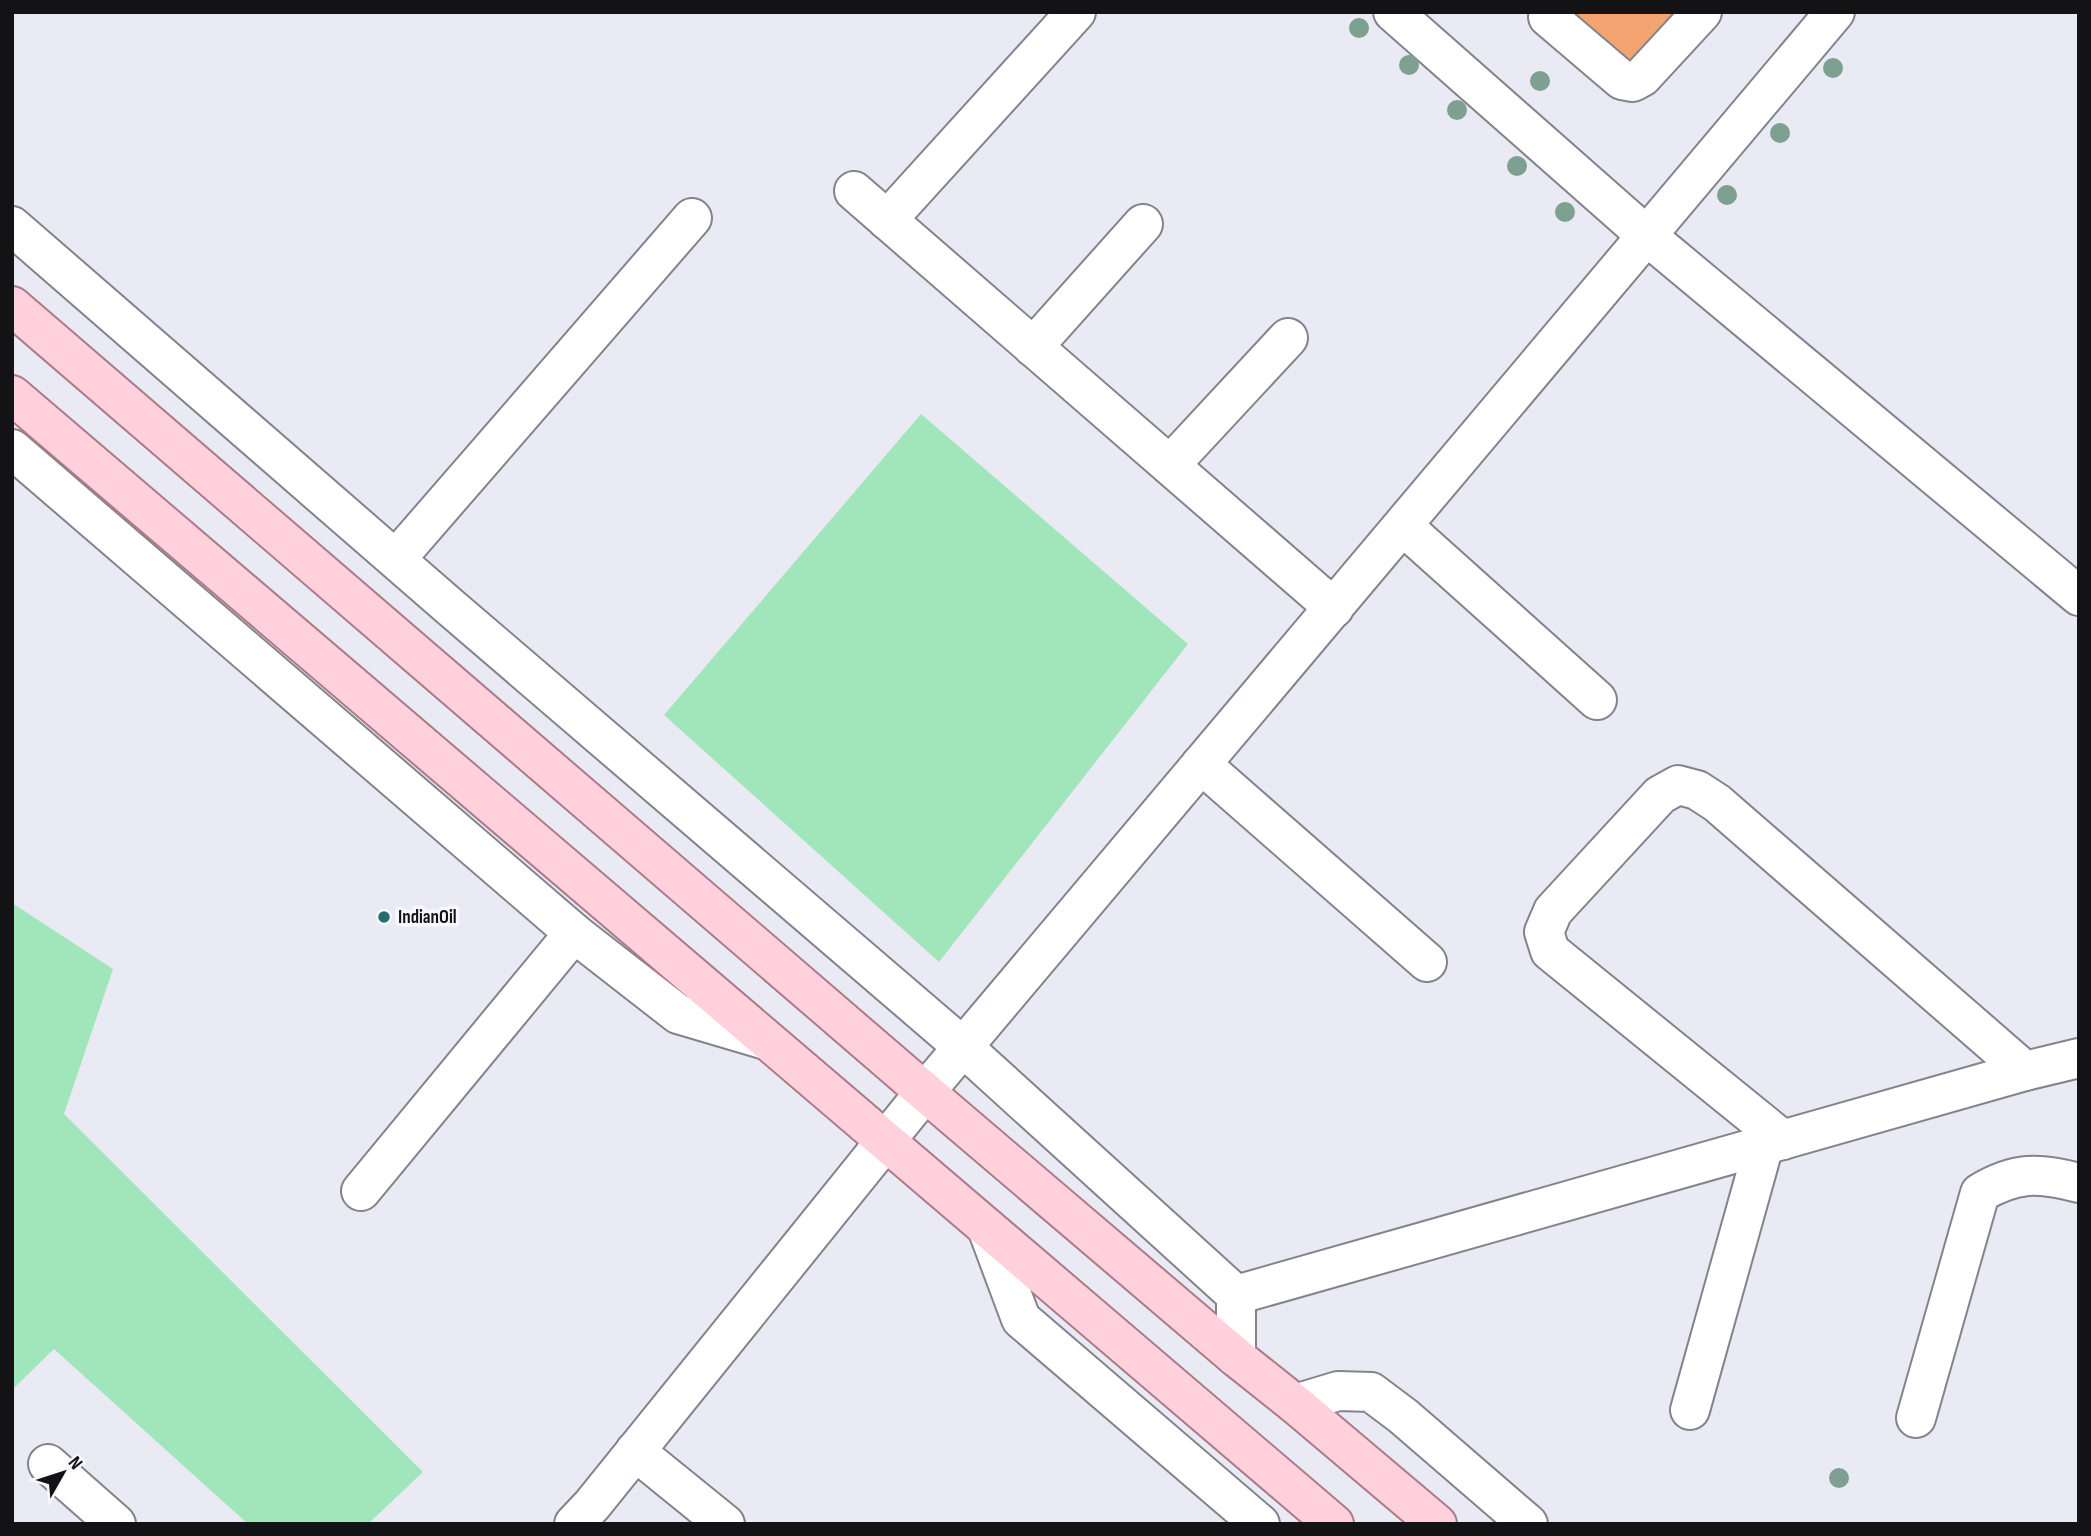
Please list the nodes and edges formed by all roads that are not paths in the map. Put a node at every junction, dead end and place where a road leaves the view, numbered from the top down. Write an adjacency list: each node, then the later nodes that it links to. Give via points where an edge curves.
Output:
1 (1076, 12): 8 (street)
2 (1392, 12): 11 (street)
3 (1702, 12): 5 (street, via 1643,77 1633,82 1622,80)
4 (1835, 12): 11 (street)
5 (1548, 17)
6 (854, 191): 8 (street)
7 (692, 218): 19 (street)
8 (887, 220): 14 (street)
9 (1143, 224): 14 (street)
10 (12, 226): 19 (street)
11 (1647, 236): 18 (street); 20 (street)
12 (12, 306): 30 (main road)
13 (1288, 338): 17 (street)
14 (1033, 347): 17 (street)
15 (12, 395): 26 (main road)
16 (12, 449): 24 (street)
17 (1170, 465): 21 (street)
18 (1403, 526): 21 (street); 22 (street)
19 (396, 559): 27 (street)
20 (2079, 596)
21 (1334, 608): 23 (street)
22 (1597, 700)
23 (1201, 764): 25 (street); 27 (street)
24 (574, 933): 26 (street, via 678,1014); 34 (street)
25 (1427, 962)
26 (766, 1040): 31 (main road)
27 (963, 1046): 30 (street); 36 (street)
28 (2079, 1058): 29 (street)
29 (2025, 1071): 32 (street); 32 (street, via 1717,803 1678,785 1660,794 1553,911 1544,932 1550,951)
30 (925, 1092): 31 (street); 37 (main road)
31 (885, 1141): 35 (main road); 41 (street)
32 (1774, 1142): 36 (street); 39 (street)
33 (2079, 1183): 40 (street, via 2049,1175 2003,1180 1980,1194)
34 (361, 1191)
35 (987, 1228): 46 (street, via 1021,1319); 47 (main road)
36 (1236, 1295): 37 (street)
37 (1236, 1357): 38 (main road)
38 (1295, 1404): 48 (main road); 49 (street, via 1338,1391 1371,1392)
39 (1690, 1410)
40 (1916, 1418)
41 (635, 1451): 44 (street); 45 (street)
42 (48, 1464): 43 (street)
43 (116, 1524)
44 (574, 1524)
45 (725, 1524)
46 (1260, 1524)
47 (1334, 1524)
48 (1437, 1524)
49 (1528, 1524)

